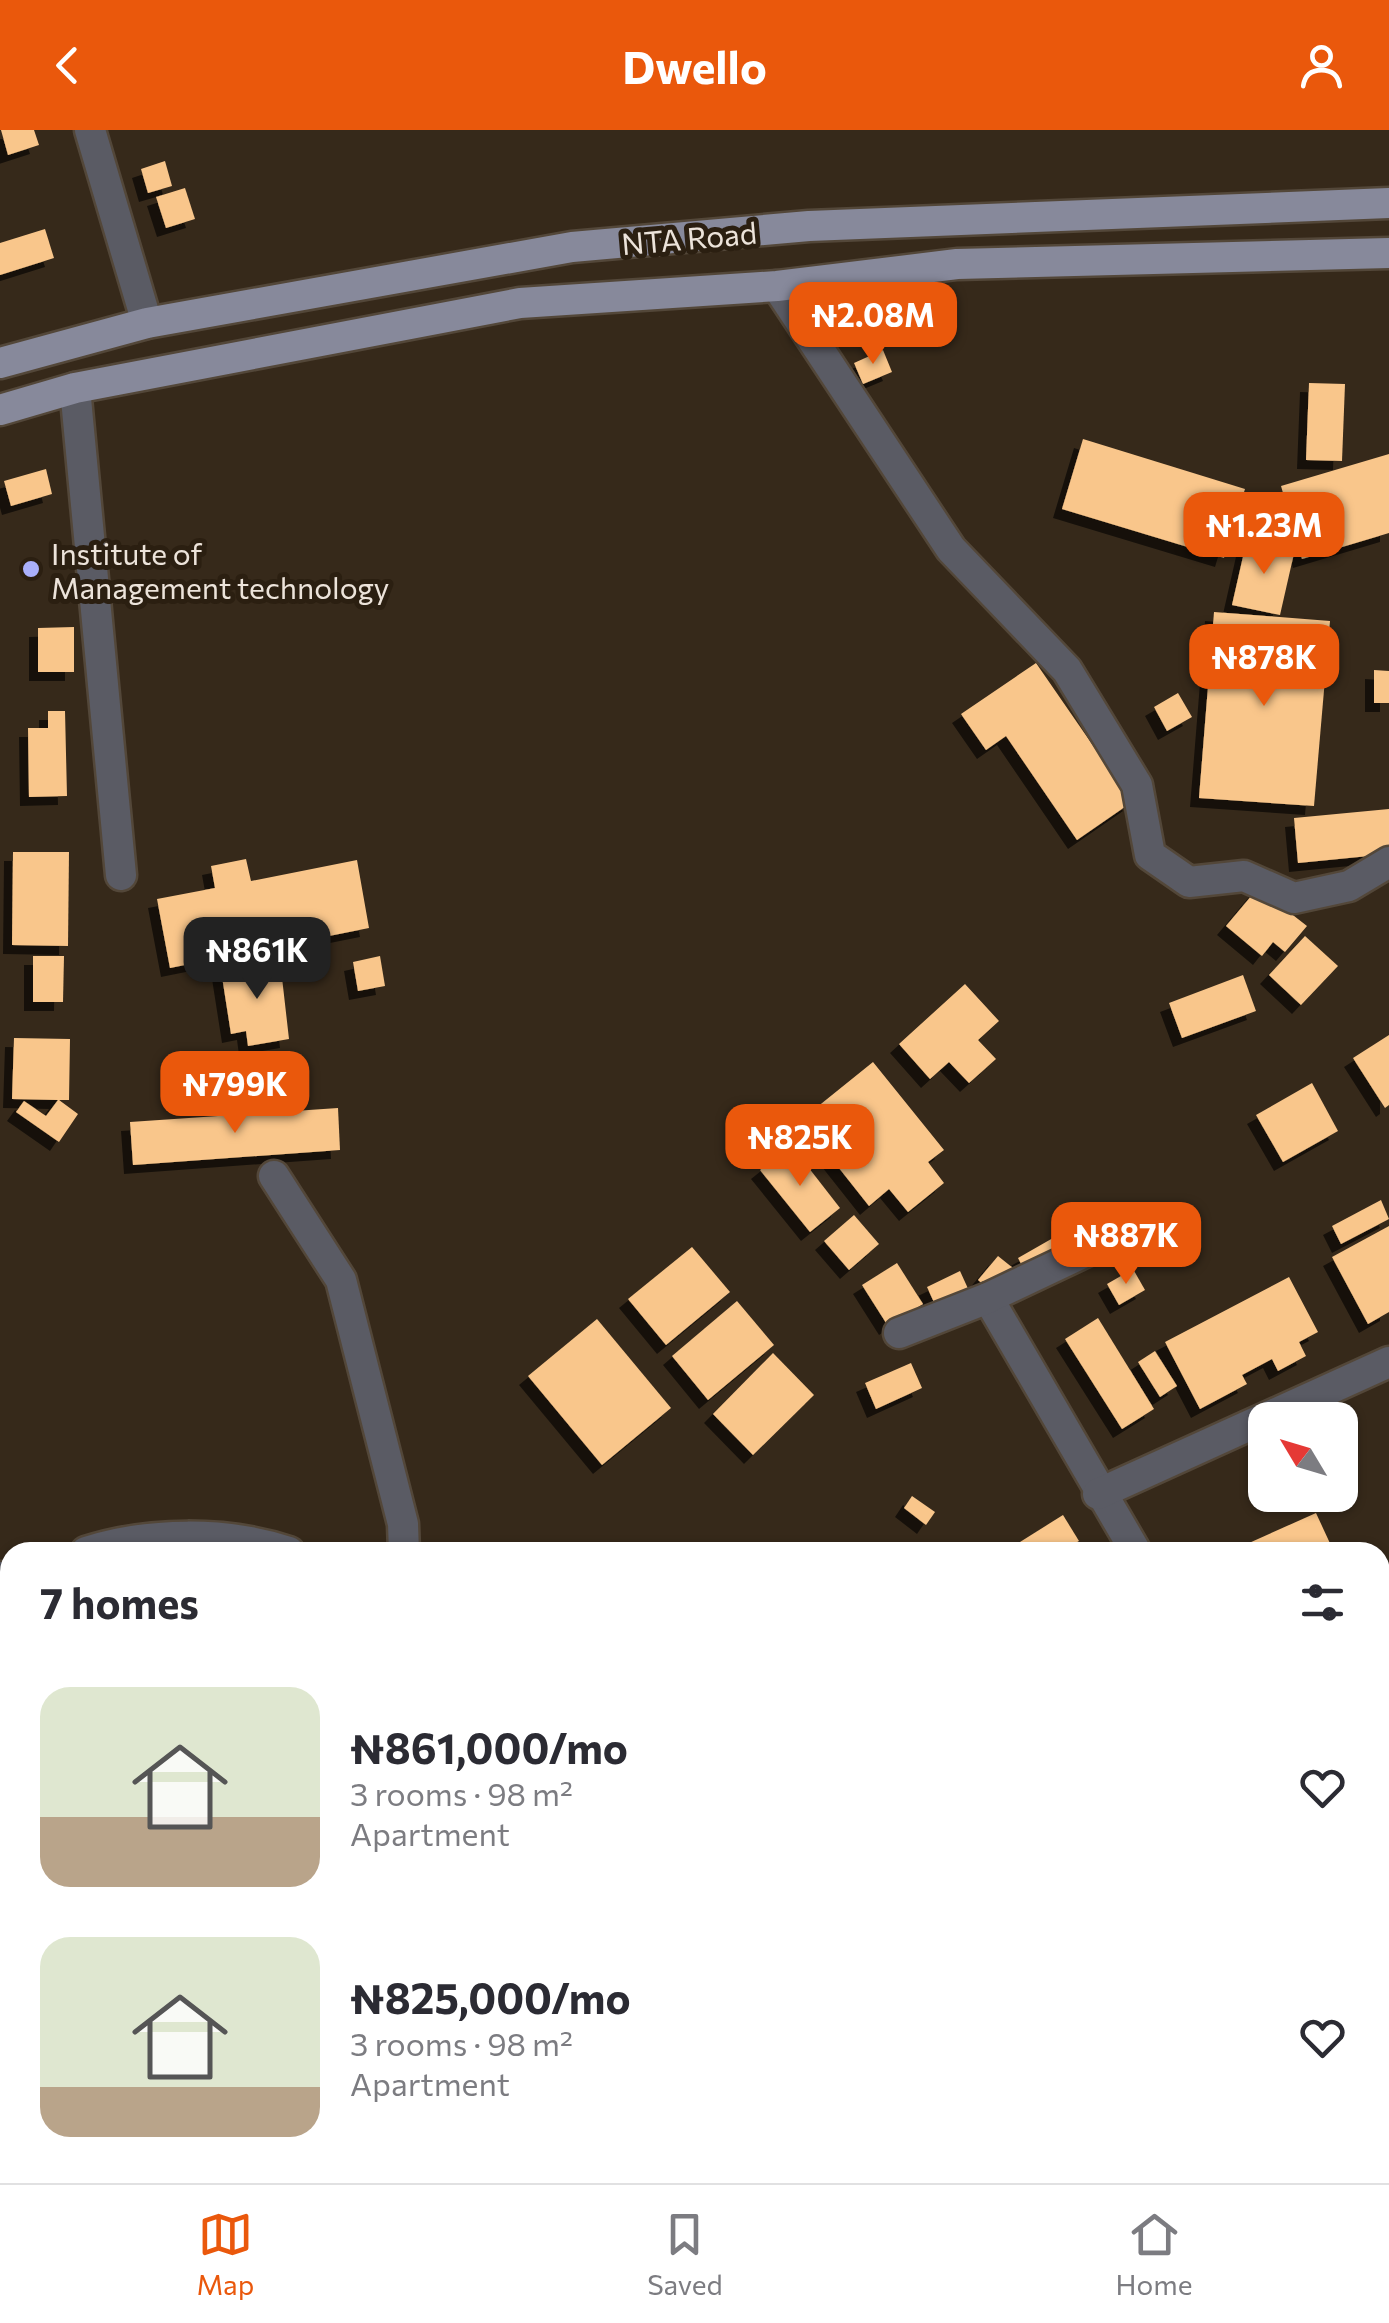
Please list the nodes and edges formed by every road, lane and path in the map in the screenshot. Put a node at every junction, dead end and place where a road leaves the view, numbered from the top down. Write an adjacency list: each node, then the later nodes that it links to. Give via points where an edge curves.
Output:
1 (90, 130): 5 (street)
2 (1389, 203): 5 (main road, NTA Road, via 808,226 572,247)
3 (1389, 253): 4 (main road, NTA Road, via 957,264)
4 (776, 286): 7 (main road, NTA Road, via 520,304); 9 (street, via 952,548 1067,670 1137,785 1150,855 1189,882 1244,876 1294,898 1349,886)
5 (147, 324): 6 (main road, NTA Road)
6 (0, 364)
7 (75, 388): 8 (main road, NTA Road); 10 (street)
8 (0, 410)
9 (1389, 862)
10 (121, 875)
11 (274, 1176): 19 (street, via 341,1280)
12 (1089, 1250): 13 (street)
13 (988, 1298): 14 (street); 16 (street)
14 (898, 1333)
15 (1389, 1362): 16 (street)
16 (1098, 1494): 20 (street)
17 (121, 1542): 18 (street)
18 (224, 1542)
19 (404, 1542)
20 (1129, 1542)

